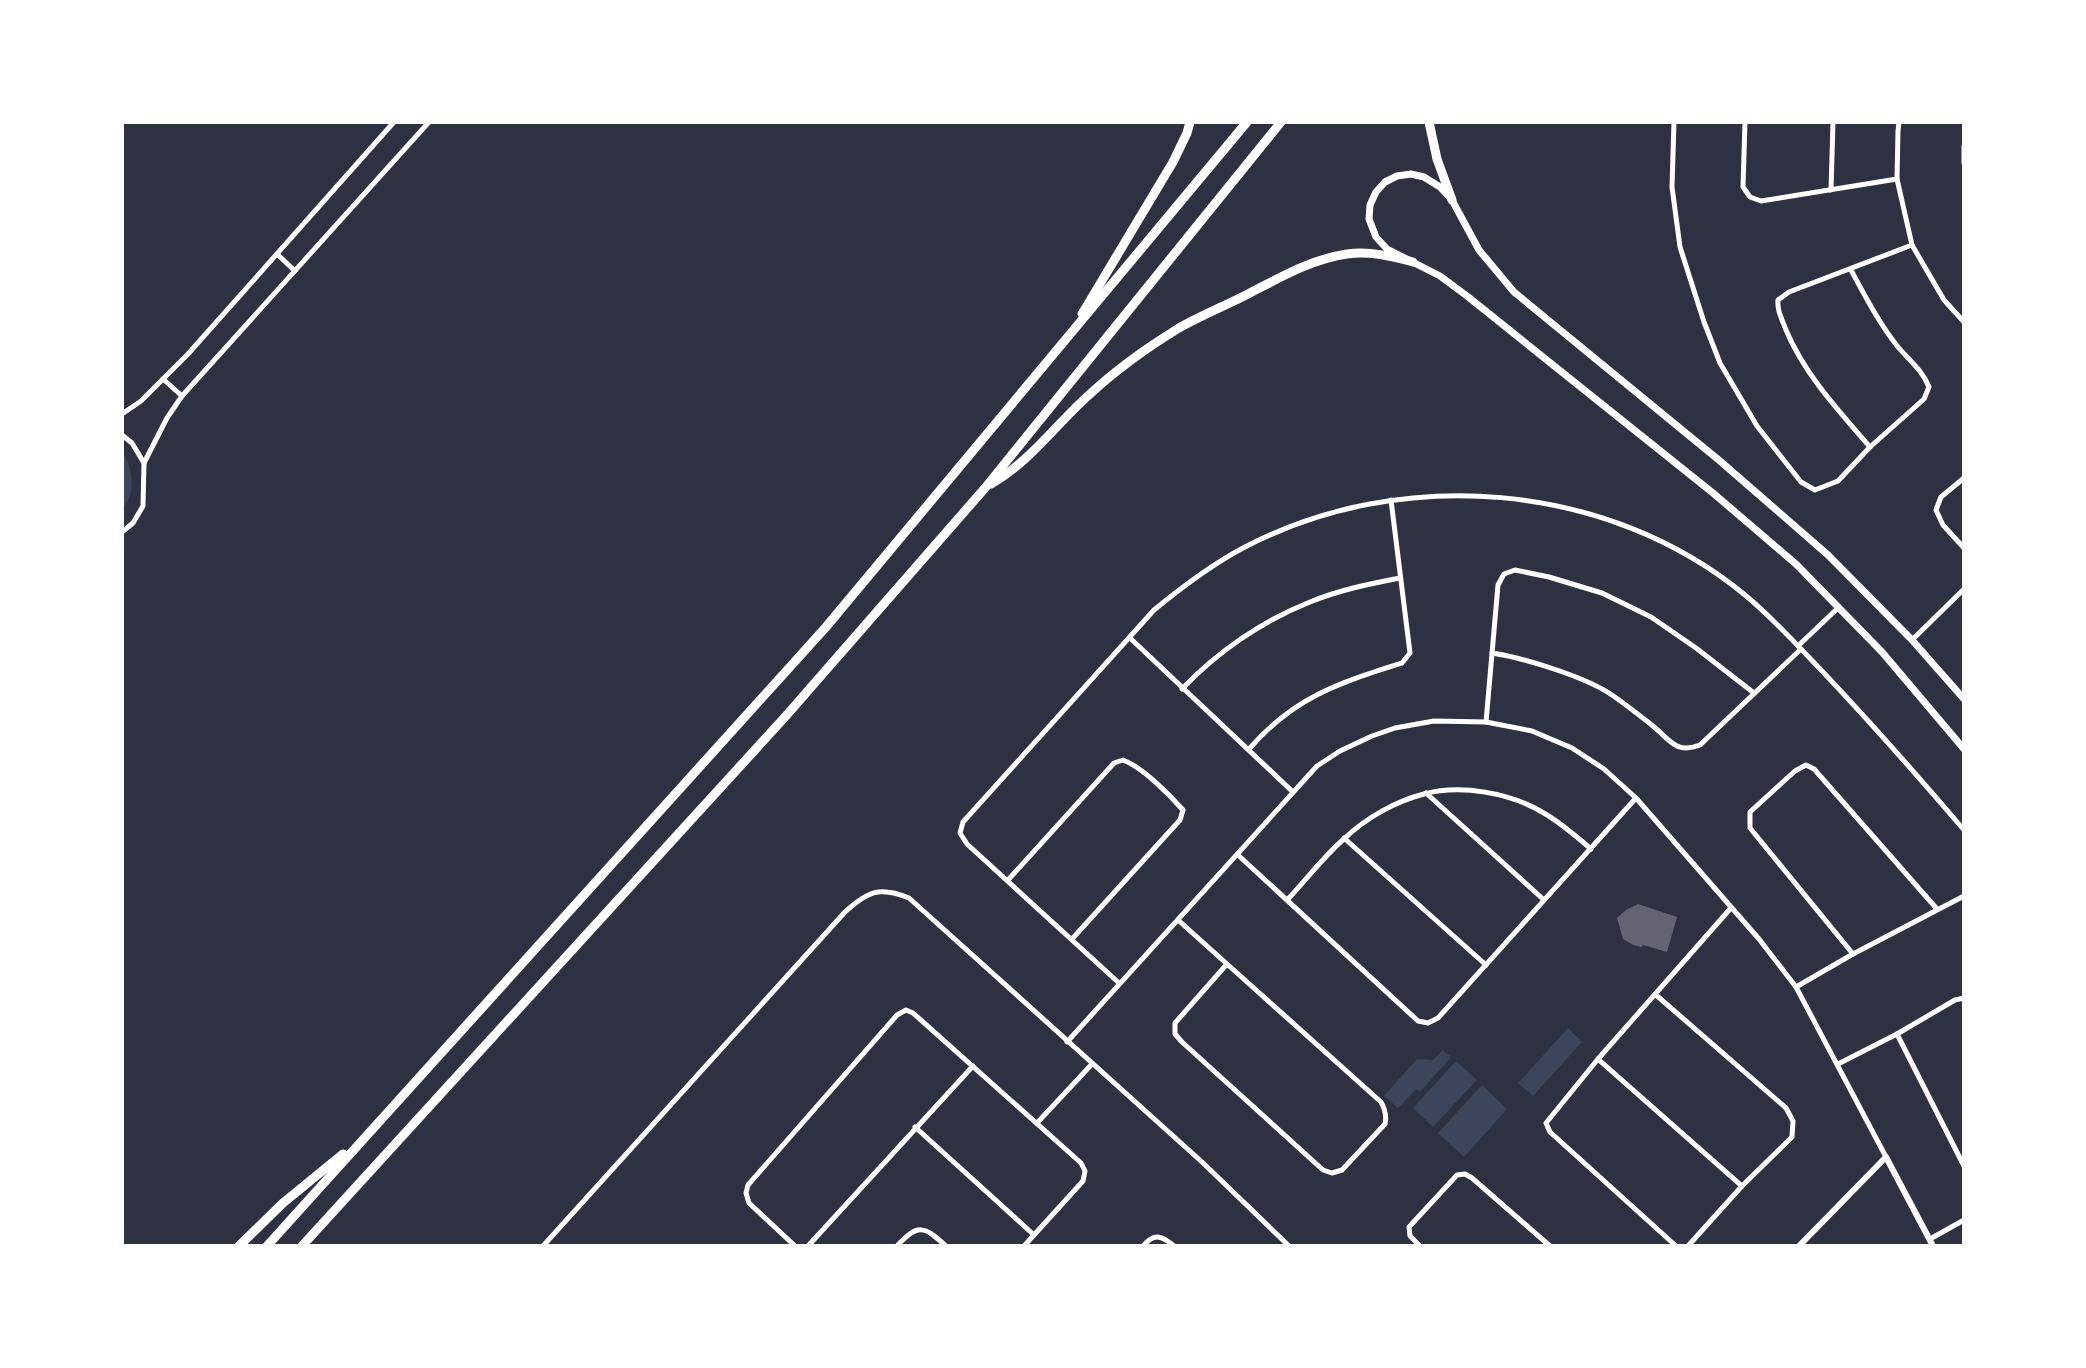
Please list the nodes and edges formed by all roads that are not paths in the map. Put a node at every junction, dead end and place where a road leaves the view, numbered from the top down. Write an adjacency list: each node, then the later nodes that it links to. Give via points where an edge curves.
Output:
1 (394, 122): 17 (street)
2 (429, 122): 20 (street)
3 (1190, 122): 22 (highway, via 1173,162)
4 (1247, 122): 22 (highway)
5 (1281, 122): 30 (highway)
6 (1429, 122): 15 (highway)
7 (1674, 122): 27 (street, via 1672,187 1680,247 1708,333 1736,392 1801,482 1815,490 1838,481)
8 (1745, 122): 14 (street, via 1743,187 1750,197 1761,201)
9 (1833, 122): 14 (street)
10 (1899, 122): 13 (street)
11 (1964, 146): 12 (street)
12 (1964, 163)
13 (1897, 179): 14 (street); 16 (street)
14 (1831, 190)
15 (1452, 200): 18 (main road, via 1433,181 1411,174 1391,179 1376,192 1369,212 1373,232 1387,249); 38 (main road, via 1479,250 1514,292 1800,530)
16 (1912, 245): 19 (street); 21 (street, via 1944,300)
17 (277, 254): 20 (street); 23 (street)
18 (1413, 262): 30 (highway, via 1379,254 1331,257 1195,319 1104,382 1024,461); 36 (main road, via 1484,309 1713,493)
19 (1851, 270): 27 (street, via 1868,303 1929,387 1924,399); 27 (street, via 1789,292 1777,308 1796,353)
20 (295, 271): 24 (street)
21 (1964, 322)
22 (1065, 343): 77 (highway, via 826,627)
23 (163, 379): 24 (street); 25 (street)
24 (182, 396): 28 (street)
25 (122, 414)
26 (122, 435): 28 (street)
27 (1870, 447)
28 (144, 463): 32 (street, via 143,506)
29 (1964, 478): 33 (street, via 1941,497 1936,510)
30 (985, 488): 86 (highway, via 785,717)
31 (1391, 500): 34 (street); 37 (street, via 1334,513 1244,547 1184,586); 39 (street, via 1487,496 1536,501 1611,521 1698,561 1746,595)
32 (122, 532)
33 (1964, 548)
34 (1400, 578): 41 (street, via 1308,602 1224,650); 45 (street, via 1408,658 1320,692 1268,727)
35 (1964, 589): 38 (street)
36 (1839, 607): 39 (street); 46 (main road)
37 (1130, 638): 41 (street); 54 (street, via 963,822 960,833 967,844)
38 (1912, 640): 43 (main road)
39 (1800, 648): 42 (street); 50 (street)
40 (1492, 653): 42 (street, via 1607,691 1687,750 1700,745); 42 (street, via 1498,585 1504,574 1515,570 1602,593 1651,617); 44 (street)
41 (1182, 689): 45 (street)
42 (1754, 693)
43 (1964, 699)
44 (1486, 722): 47 (street, via 1434,721 1395,728 1340,751); 49 (street, via 1532,731 1572,748)
45 (1249, 749): 47 (street)
46 (1964, 749)
47 (1293, 792): 53 (street)
48 (1426, 793): 51 (street, via 1398,803); 52 (street, via 1459,790 1514,800 1540,811); 57 (street)
49 (1636, 798): 52 (street); 58 (street)
50 (1964, 830)
51 (1344, 838): 56 (street); 64 (street)
52 (1591, 849): 57 (street)
53 (1238, 855): 56 (street); 60 (street)
54 (1008, 880): 61 (street); 61 (street, via 1114,763 1132,764 1175,802 1183,810 1180,820)
55 (1964, 896): 59 (street)
56 (1287, 900): 64 (street, via 1418,1021 1438,1018)
57 (1544, 900): 64 (street)
58 (1730, 909): 66 (street); 67 (street)
59 (1937, 909): 62 (street); 62 (street, via 1806,765 1750,812 1750,828)
60 (1178, 920): 63 (street); 65 (street)
61 (1072, 939): 65 (street)
62 (1853, 954): 66 (street)
63 (1227, 964): 63 (street, via 1175,1023 1175,1034 1323,1170 1342,1170 1385,1124 1384,1108)
64 (1486, 965)
65 (1119, 983): 70 (street)
66 (1796, 987): 73 (street)
67 (1656, 995): 71 (street); 80 (street, via 1786,1108 1793,1121 1792,1137)
68 (1964, 998): 69 (street)
69 (1897, 1034): 73 (street); 79 (street)
70 (1067, 1042): 72 (street); 87 (street, via 909,898 888,891 865,896)
71 (1598, 1059): 80 (street); 98 (street, via 1547,1127)
72 (1092, 1064): 75 (street); 95 (street)
73 (1838, 1064): 78 (street)
74 (973, 1066): 75 (street); 76 (street); 88 (street, via 913,1013 897,1015 748,1185 749,1203)
75 (1037, 1123): 82 (street, via 1085,1171 1083,1181)
76 (915, 1127): 82 (street); 89 (street)
77 (365, 1136): 84 (highway); 85 (highway)
78 (1886, 1157): 83 (street); 100 (street)
79 (1964, 1166)
80 (1742, 1186): 99 (street)
81 (1964, 1220): 83 (street)
82 (1034, 1235): 92 (street)
83 (1932, 1243)
84 (239, 1246)
85 (267, 1246)
86 (302, 1246)
87 (543, 1246)
88 (795, 1246)
89 (808, 1246)
90 (897, 1246): 91 (street, via 915,1229 930,1232)
91 (946, 1246)
92 (1024, 1246)
93 (1143, 1246): 94 (street, via 1157,1236)
94 (1174, 1246)
95 (1289, 1246)
96 (1420, 1246): 97 (street, via 1409,1227 1457,1175 1465,1174)
97 (1550, 1246)
98 (1676, 1246)
99 (1688, 1246)
100 (1799, 1246)

